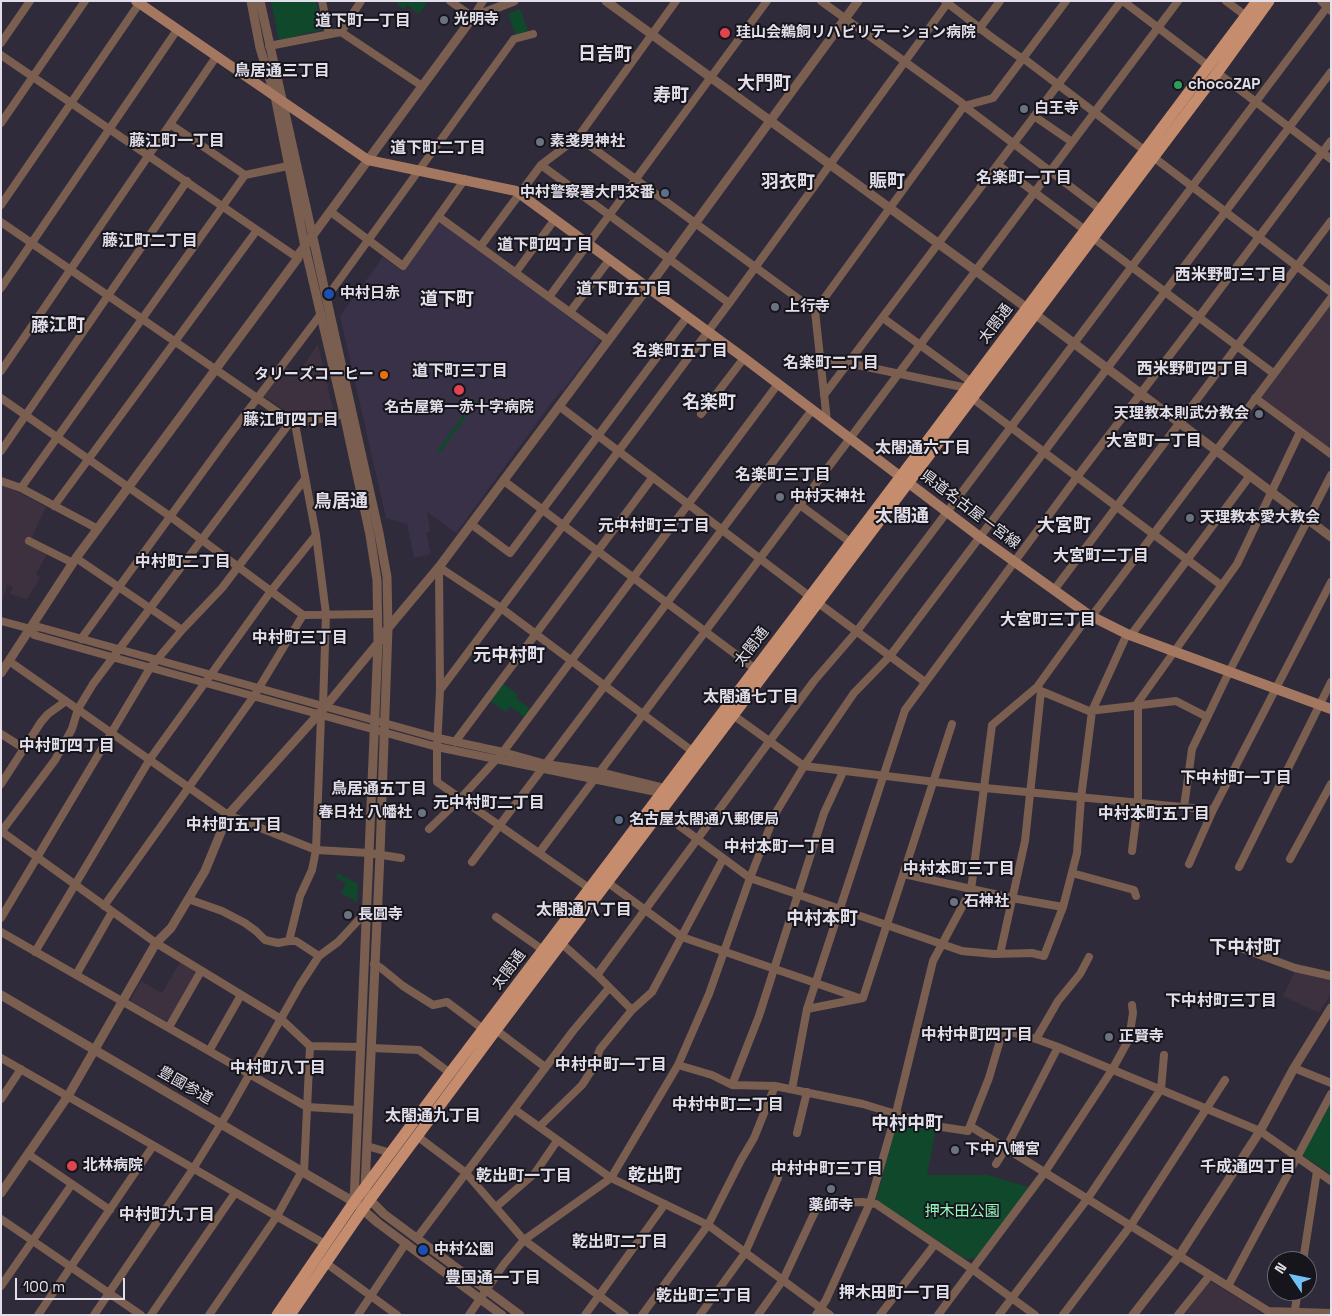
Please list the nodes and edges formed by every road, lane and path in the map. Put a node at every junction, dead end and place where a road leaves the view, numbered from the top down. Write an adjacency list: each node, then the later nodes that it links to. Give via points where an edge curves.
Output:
1 (30, 1): 35 (street)
2 (85, 1): 43 (street)
3 (251, 1): 47 (street, via 260,48)
4 (260, 1): 36 (street)
5 (322, 1): 32 (street)
6 (361, 1): 31 (street)
7 (450, 1): 26 (street)
8 (483, 1): 26 (street)
9 (514, 1): 26 (street)
10 (606, 1): 34 (street)
11 (676, 1): 34 (street)
12 (767, 1): 44 (street)
13 (821, 1): 27 (street)
14 (858, 1): 27 (street)
15 (1000, 1): 29 (street)
16 (1066, 1): 39 (street)
17 (1122, 1): 28 (street); 45 (street)
18 (1178, 1): 28 (street)
19 (1226, 1): 25 (street)
20 (1257, 1): 25 (main road, 太閤通)
21 (1269, 1): 41 (main road, 太閤通)
22 (139, 2): 30 (main road, 県道名古屋一宮線); 48 (street)
23 (947, 2): 29 (street); 40 (street)
24 (1327, 5): 49 (street)
25 (1246, 16): 41 (main road, 太閤通)
26 (473, 17): 46 (street)
27 (846, 19): 40 (street); 54 (street)
28 (1157, 27): 41 (street); 52 (street)
29 (980, 29): 39 (street)
30 (177, 30): 38 (main road, 県道名古屋一宮線); 58 (street)
31 (341, 32): 32 (street); 46 (street)
32 (329, 34): 36 (street)
33 (533, 34): 72 (street, via 514,38)
34 (652, 34): 44 (street); 59 (street)
35 (1, 43)
36 (269, 46): 50 (street)
37 (1, 55): 43 (street)
38 (216, 57): 47 (main road, 県道名古屋一宮線); 56 (street)
39 (1023, 58): 45 (street); 51 (street, via 993,98)
40 (905, 62): 51 (street); 68 (street)
41 (1212, 70): 49 (street); 64 (main road, 太閤通)
42 (1331, 72): 57 (street)
43 (33, 76): 48 (street); 55 (street)
44 (711, 77): 54 (street); 76 (street)
45 (1058, 85): 52 (street); 53 (street)
46 (422, 86): 67 (street)
47 (275, 96): 50 (main road, 県道名古屋一宮線); 71 (street)
48 (71, 102): 58 (street); 81 (street)
49 (1255, 102): 57 (street); 78 (street)
50 (284, 103): 67 (main road, 県道名古屋一宮線); 95 (street)
51 (964, 106): 62 (street); 83 (street)
52 (1095, 113): 61 (street); 64 (street)
53 (1034, 116): 61 (street); 62 (street)
54 (770, 121): 68 (street); 92 (street)
55 (1, 123)
56 (170, 124): 65 (street); 74 (street)
57 (1289, 127): 63 (street); 86 (street)
58 (110, 129): 65 (street); 98 (street)
59 (578, 137): 69 (street); 76 (street)
60 (1331, 141): 63 (street)
61 (1072, 142): 73 (street)
62 (1013, 144): 70 (street); 73 (street)
63 (1322, 152): 66 (street); 96 (street)
64 (1149, 154): 78 (street); 84 (main road, 太閤通); 94 (main road, 太閤通)
65 (149, 156): 77 (street); 109 (street)
66 (1331, 159)
67 (368, 160): 72 (main road, 県道名古屋一宮線); 85 (street)
68 (830, 164): 83 (street); 106 (street)
69 (541, 165): 80 (street); 87 (street)
70 (998, 165): 79 (street); 100 (street)
71 (288, 166): 74 (street); 101 (street)
72 (419, 170): 75 (main road, 県道名古屋一宮線); 97 (street)
73 (1050, 172): 79 (street); 84 (street)
74 (245, 175): 82 (street)
75 (465, 179): 80 (main road, 県道名古屋一宮線); 88 (street)
76 (636, 179): 87 (street); 92 (street)
77 (187, 182): 82 (street); 116 (street)
78 (1192, 187): 86 (street); 107 (street)
79 (1034, 192): 94 (street); 110 (street)
80 (520, 193): 89 (main road, 県道名古屋一宮線); 102 (street)
81 (1, 205)
82 (224, 207): 93 (street); 128 (street)
83 (889, 208): 100 (street); 121 (street)
84 (1100, 209): 94 (main road, 太閤通)
85 (331, 212): 95 (street); 97 (street)
86 (1224, 212): 96 (street); 114 (street)
87 (610, 215): 99 (street); 105 (street)
88 (438, 217): 97 (street, via 403,266); 102 (street)
89 (555, 219): 99 (main road, 県道名古屋一宮線); 111 (street)
90 (1331, 221): 108 (street)
91 (1, 222): 98 (street)
92 (696, 223): 105 (street); 106 (street)
93 (257, 230): 103 (street); 131 (street)
94 (1088, 234): 107 (street); 122 (main road, 太閤通)
95 (313, 236): 101 (street); 117 (street)
96 (1258, 237): 108 (street); 126 (street)
97 (368, 240): 117 (street)
98 (32, 243): 109 (street); 113 (street)
99 (589, 244): 104 (main road, 県道名古屋一宮線); 118 (street)
100 (938, 244): 110 (street); 127 (street)
101 (305, 247): 103 (street); 124 (street)
102 (480, 247): 111 (street)
103 (298, 258): 138 (street)
104 (610, 259): 112 (main road, 県道名古屋一宮線); 123 (street)
105 (670, 259): 112 (street); 120 (street)
106 (756, 266): 120 (street); 121 (street)
107 (1131, 266): 114 (street); 133 (street)
108 (1296, 266): 115 (street); 134 (street)
109 (71, 270): 116 (street); 140 (street)
110 (975, 271): 122 (street); 132 (street)
111 (516, 272): 118 (street)
112 (648, 287): 125 (main road, 県道名古屋一宮線); 130 (street)
113 (1, 288)
114 (1164, 291): 126 (street); 139 (street)
115 (1331, 292)
116 (108, 296): 128 (street); 154 (street)
117 (326, 297): 221 (street, via 380,533 387,577)
118 (549, 297): 123 (street)
119 (1331, 298): 142 (street)
120 (729, 303): 129 (street)
121 (815, 311): 136 (street)
122 (1030, 311): 133 (street); 144 (main road, 太閤通)
123 (570, 312): 130 (street)
124 (321, 314): 148 (street); 152 (street)
125 (687, 316): 129 (main road, 県道名古屋一宮線); 160 (street)
126 (1199, 317): 134 (street); 145 (street)
127 (883, 318): 132 (street); 137 (street)
128 (142, 319): 131 (street); 161 (street)
129 (708, 332): 135 (main road, 県道名古屋一宮線); 164 (street)
130 (608, 340): 150 (street)
131 (175, 342): 138 (street); 168 (street)
132 (919, 344): 141 (street); 144 (street)
133 (1073, 344): 139 (street); 158 (street)
134 (1236, 345): 142 (street); 157 (street)
135 (744, 358): 143 (main road, 県道名古屋一宮線); 153 (street)
136 (821, 363): 137 (street); 146 (street)
137 (849, 363): 141 (street); 146 (street)
138 (215, 369): 148 (street); 177 (street)
139 (1106, 369): 145 (street); 165 (street)
140 (1, 371)
141 (898, 373): 144 (street); 162 (street)
142 (1274, 373): 149 (street)
143 (778, 384): 151 (main road, 県道名古屋一宮線); 180 (street)
144 (970, 389): 158 (street); 174 (main road, 太閤通)
145 (1140, 394): 157 (street); 170 (street)
146 (824, 395): 155 (street)
147 (1, 398): 154 (street)
148 (257, 398): 156 (street); 186 (street)
149 (1255, 398): 159 (street); 166 (street)
150 (559, 406): 160 (street); 176 (street)
151 (812, 410): 155 (main road, 県道名古屋一宮線); 191 (street)
152 (344, 414): 156 (street); 217 (street, via 370,534)
153 (701, 414)
154 (26, 415): 161 (street); 163 (street)
155 (827, 421): 162 (main road, 県道名古屋一宮線)
156 (293, 422): 173 (street); 196 (street)
157 (1179, 424): 166 (street); 183 (street)
158 (1011, 427): 165 (street); 185 (street)
159 (1300, 432): 167 (street); 179 (street)
160 (598, 436): 164 (street); 184 (street)
161 (58, 437): 168 (street); 178 (street)
162 (850, 438): 174 (main road, 県道名古屋一宮線); 181 (street)
163 (1, 451)
164 (618, 452): 172 (street); 189 (street)
165 (1044, 452): 170 (street); 194 (street)
166 (1216, 452): 171 (street); 192 (street)
167 (1331, 454)
168 (88, 458): 177 (street); 182 (street)
169 (1331, 476): 187 (street)
170 (1077, 477): 183 (street); 203 (street)
171 (1249, 477): 179 (street); 201 (street)
172 (653, 478): 180 (street); 199 (street)
173 (305, 479): 193 (street); 204 (street)
174 (905, 480): 185 (main road, 県道名古屋一宮線); 198 (main road, 太閤通); 212 (main road, 太閤通)
175 (1, 481): 178 (street)
176 (504, 481): 184 (street); 188 (street)
177 (128, 486): 186 (street); 190 (street)
178 (21, 488): 182 (street)
179 (1270, 492): 187 (street); 208 (street, via 1237,564)
180 (688, 504): 191 (street); 206 (street)
181 (800, 504): 198 (street); 200 (street)
182 (54, 506): 190 (street)
183 (1117, 507): 192 (street); 210 (street)
184 (543, 510): 188 (street, via 510,554); 189 (street)
185 (947, 512): 194 (main road, 県道名古屋一宮線); 225 (street)
186 (171, 516): 196 (street); 209 (street)
187 (1308, 520): 195 (street); 239 (street)
188 (471, 524): 205 (street)
189 (563, 526): 199 (street); 215 (street)
190 (98, 529): 202 (street)
191 (722, 530): 200 (street); 213 (street)
192 (1153, 534): 201 (street); 219 (street)
193 (316, 535): 211 (street); 216 (street)
194 (980, 537): 203 (main road, 県道名古屋一宮線); 232 (street)
195 (1331, 538)
196 (201, 539): 204 (street); 214 (street)
197 (29, 541): 202 (street)
198 (850, 542): 212 (main road, 太閤通)
199 (598, 551): 206 (street); 226 (street)
200 (759, 558): 212 (street); 224 (street)
201 (1186, 559): 208 (street); 227 (street)
202 (75, 561): 209 (street); 222 (street)
203 (1014, 563): 210 (main road, 県道名古屋一宮線); 242 (street)
204 (238, 567): 211 (street); 223 (street)
205 (439, 567): 215 (street); 221 (street); 249 (street)
206 (633, 578): 213 (street); 236 (street)
207 (1331, 582): 248 (street)
208 (1221, 585): 231 (street)
209 (119, 587): 214 (street); 228 (street)
210 (1054, 590): 219 (main road, 県道名古屋一宮線)
211 (271, 591): 218 (street); 241 (street)
212 (814, 599): 225 (street); 238 (main road, 太閤通); 260 (main road, 太閤通)
213 (667, 603): 224 (street); 245 (street)
214 (149, 608): 223 (street); 230 (street)
215 (501, 608): 226 (street); 249 (street)
216 (326, 614): 217 (street); 218 (street); 254 (street)
217 (378, 614): 229 (street)
218 (303, 615): 246 (street)
219 (1091, 616): 227 (main road, 県道名古屋一宮線); 247 (street)
220 (1, 621): 222 (street)
221 (388, 628): 229 (street); 263 (street)
222 (31, 629): 228 (street, via 39,627); 233 (street, via 34,634); 235 (street)
223 (182, 630): 234 (street)
224 (705, 631): 238 (street); 258 (street)
225 (856, 631): 232 (street); 267 (street)
226 (536, 634): 236 (street); 268 (street)
227 (1129, 634): 231 (main road, 県道名古屋一宮線); 257 (street)
228 (81, 639): 230 (street)
229 (378, 643): 254 (street); 263 (street)
230 (118, 649): 233 (street); 234 (street)
231 (1173, 652): 239 (main road, 県道名古屋一宮線); 252 (street)
232 (890, 656): 242 (street); 275 (street, via 854,694)
233 (112, 658): 237 (street); 255 (street)
234 (156, 660): 237 (street); 241 (street)
235 (9, 661): 240 (street); 251 (street)
236 (571, 661): 245 (street); 271 (street)
237 (150, 668): 244 (street); 264 (street)
238 (754, 668): 272 (main road, 太閤通)
239 (1229, 672): 248 (main road, 県道名古屋一宮線); 261 (street)
240 (1, 673)
241 (211, 675): 244 (street); 246 (street)
242 (925, 682): 279 (street, via 905,710)
243 (1331, 682): 253 (street)
244 (205, 684): 250 (street); 273 (street)
245 (605, 686): 258 (street); 276 (street)
246 (259, 689): 250 (street); 254 (street)
247 (1039, 689): 257 (street); 285 (street, via 992,725); 287 (street)
248 (1275, 689): 253 (main road, 県道名古屋一宮線); 293 (street)
249 (440, 690): 266 (street)
250 (254, 696): 259 (street); 284 (street)
251 (66, 700): 255 (street); 270 (street, via 48,714)
252 (1137, 705): 257 (street); 261 (street, via 1176,701); 290 (street)
253 (1319, 705): 256 (main road, 県道名古屋一宮線); 310 (street)
254 (324, 706): 259 (street); 263 (street)
255 (78, 709): 264 (street); 297 (street, via 55,760)
256 (1331, 709)
257 (1092, 711): 288 (street)
258 (642, 714): 272 (street); 277 (street)
259 (319, 715): 263 (street); 294 (street); 299 (street)
260 (733, 715): 267 (street); 292 (main road, 太閤通)
261 (1207, 717): 291 (street, via 1192,749)
262 (952, 724): 281 (street)
263 (379, 726): 266 (street); 269 (street); 301 (street); 303 (street)
264 (111, 732): 273 (street); 304 (street)
265 (1, 734): 270 (street)
266 (438, 738): 268 (street); 269 (street)
267 (769, 741): 275 (street); 298 (street)
268 (455, 742): 271 (street)
269 (437, 748): 274 (street); 289 (street, via 437,782)
270 (25, 749): 282 (street)
271 (503, 752): 274 (street); 276 (street)
272 (692, 752): 286 (main road, 太閤通)
273 (150, 759): 284 (street); 315 (street)
274 (496, 759): 276 (street); 289 (street)
275 (804, 766): 278 (street); 313 (street, via 779,806)
276 (544, 767): 277 (street); 280 (street); 295 (street)
277 (599, 772): 280 (street); 286 (street)
278 (843, 772): 279 (street); 318 (street, via 824,813)
279 (884, 776): 281 (street); 324 (street)
280 (593, 780): 286 (street); 302 (street)
281 (933, 782): 285 (street); 312 (street)
282 (1, 784)
283 (1331, 784): 307 (street)
284 (189, 787): 294 (street); 322 (street)
285 (984, 788): 287 (street); 317 (street)
286 (663, 790): 292 (main road, 太閤通)
287 (1030, 792): 288 (street); 320 (street, via 1025,841)
288 (1081, 798): 290 (street); 311 (street)
289 (460, 799): 295 (street); 296 (street)
290 (1138, 804): 291 (street); 300 (street)
291 (1184, 807): 293 (street)
292 (656, 809): 298 (street); 314 (main road, 太閤通); 316 (main road, 太閤通)
293 (1213, 810): 309 (street)
294 (228, 815): 299 (street); 321 (street, via 205,871)
295 (500, 826): 302 (street); 308 (street)
296 (429, 829)
297 (1, 831): 304 (street)
298 (697, 839): 306 (street); 325 (street)
299 (316, 850): 301 (street); 333 (street)
300 (1132, 851)
301 (369, 853): 303 (street); 327 (street)
302 (539, 853): 316 (street)
303 (380, 854): 305 (street); 344 (street)
304 (38, 857): 315 (street); 329 (street)
305 (401, 858)
306 (723, 859): 313 (street); 332 (street)
307 (1290, 859)
308 (472, 862)
309 (1189, 864)
310 (1239, 867)
311 (1072, 873): 319 (street, via 1134,890); 323 (street)
312 (904, 874): 317 (street); 330 (street)
313 (750, 878): 318 (street); 340 (street)
314 (606, 882): 325 (street); 335 (main road, 太閤通)
315 (75, 885): 322 (street); 339 (street)
316 (589, 888): 338 (main road, 太閤通)
317 (971, 890): 320 (street); 336 (street)
318 (798, 895): 324 (street); 345 (street)
319 (1136, 896)
320 (1012, 898): 323 (street); 341 (street)
321 (188, 899): 333 (street, via 222,911 250,926 265,940); 334 (street, via 171,928)
322 (104, 906): 326 (street)
323 (1063, 907): 341 (street, via 1044,956)
324 (840, 909): 330 (street); 350 (street)
325 (644, 910): 332 (street); 348 (street)
326 (112, 912): 334 (street); 347 (street)
327 (366, 912): 342 (street, via 338,942); 366 (street)
328 (496, 917): 338 (street)
329 (1, 918)
330 (888, 925): 336 (street); 354 (street, via 864,998)
331 (1, 932): 339 (street)
332 (682, 937): 340 (street); 359 (street, via 652,992)
333 (289, 941): 342 (street, via 296,941)
334 (156, 943): 346 (street); 355 (street)
335 (561, 943): 348 (street); 363 (main road, 太閤通)
336 (943, 944): 341 (street, via 962,951); 394 (street, via 933,961)
337 (1241, 948): 349 (street, via 1295,968)
338 (543, 950): 362 (main road, 太閤通)
339 (35, 952): 347 (street)
340 (725, 952): 345 (street); 373 (street)
341 (1000, 954)
342 (319, 956): 360 (street)
343 (1089, 957): 364 (street)
344 (374, 964): 362 (street, via 433,1005 447,1002); 368 (street)
345 (773, 968): 350 (street); 382 (street, via 759,1016)
346 (202, 971): 352 (street); 361 (street)
347 (76, 975): 355 (street)
348 (597, 975): 351 (street)
349 (1331, 976)
350 (816, 983): 354 (street); 358 (street)
351 (609, 988): 359 (street); 374 (street)
352 (241, 994): 360 (street); 370 (street)
353 (1, 996): 369 (street, 豊國参道)
354 (861, 998): 358 (street)
355 (122, 1001): 361 (street); 369 (street)
356 (1132, 1005): 377 (street, via 1129,1039)
357 (1331, 1008): 375 (street)
358 (807, 1009): 384 (street)
359 (632, 1010): 397 (street, via 600,1049 582,1086)
360 (281, 1018): 365 (street); 379 (street)
361 (169, 1027): 370 (street)
362 (483, 1029): 363 (street); 378 (main road, 太閤通)
363 (496, 1030): 374 (street); 400 (main road, 太閤通)
364 (1036, 1039): 367 (street); 396 (street, via 1003,1030)
365 (310, 1046): 366 (street); 390 (street)
366 (361, 1047): 393 (street)
367 (1058, 1047): 377 (street); 404 (street)
368 (370, 1048): 378 (street, via 419,1050); 403 (street)
369 (94, 1049): 388 (street); 395 (street, 豊國参道)
370 (209, 1050): 379 (street)
371 (1164, 1056): 385 (street)
372 (1, 1058): 376 (street)
373 (678, 1066): 382 (street, via 712,1074); 414 (street)
374 (545, 1067): 392 (street)
375 (1294, 1068): 381 (street); 398 (street)
376 (21, 1070): 388 (street); 389 (street)
377 (1112, 1070): 385 (street); 412 (street)
378 (450, 1073): 405 (main road, 太閤通)
379 (250, 1074): 390 (street); 395 (street)
380 (1225, 1080): 391 (street)
381 (1331, 1083)
382 (732, 1085): 383 (street)
383 (775, 1086): 384 (street); 429 (street, via 754,1138)
384 (792, 1089): 386 (street)
385 (1161, 1089): 391 (street); 421 (street)
386 (807, 1092): 394 (street); 399 (street)
387 (1331, 1094): 407 (street)
388 (68, 1096): 402 (street); 406 (street)
389 (1, 1099)
390 (307, 1107): 393 (street); 410 (street)
391 (1206, 1108): 398 (street); 430 (street)
392 (514, 1109): 397 (street); 413 (street)
393 (358, 1110): 423 (street, via 357,1175)
394 (896, 1113): 396 (street, via 935,1126 968,1131); 422 (street)
395 (221, 1124): 409 (street); 410 (street, 豊國参道)
396 (970, 1126): 404 (street)
397 (539, 1127): 401 (street)
398 (1260, 1131): 407 (street); 439 (street)
399 (798, 1133)
400 (417, 1136): 413 (street); 423 (main road, 太閤通)
401 (557, 1141): 414 (street); 425 (street, via 535,1173)
402 (154, 1146): 409 (street); 426 (street)
403 (366, 1146): 405 (street); 418 (street)
404 (1006, 1148): 408 (street); 412 (street)
405 (391, 1153): 418 (main road, 太閤通)
406 (28, 1154): 417 (street); 419 (street)
407 (1297, 1157): 411 (street); 446 (street)
408 (996, 1164)
409 (193, 1169): 420 (street); 448 (street)
410 (303, 1171): 423 (street, 豊國参道); 427 (street)
411 (1317, 1171): 416 (street); 437 (street)
412 (1044, 1172): 421 (street); 442 (street)
413 (466, 1173): 425 (street); 431 (street)
414 (611, 1178): 424 (street); 432 (street)
415 (778, 1178): 438 (street)
416 (1331, 1181)
417 (72, 1184): 426 (street); 433 (street)
418 (365, 1188): 423 (main road, 太閤通)
419 (1, 1193)
420 (235, 1193): 427 (street); 460 (street)
421 (1088, 1198): 430 (street); 451 (street)
422 (870, 1203): 436 (street); 444 (street, via 819,1203); 454 (street)
423 (362, 1204): 431 (street, via 384,1214); 434 (main road, 太閤通); 435 (street, via 378,1223); 440 (main road, 太閤通)
424 (665, 1204): 429 (street); 449 (street)
425 (496, 1207): 432 (street)
426 (110, 1210): 441 (street)
427 (276, 1216): 434 (street); 461 (street)
428 (1, 1219): 433 (street)
429 (708, 1225): 438 (street); 471 (street)
430 (1131, 1226): 439 (street); 479 (street)
431 (417, 1238): 447 (street)
432 (524, 1240): 447 (street); 449 (street)
433 (33, 1241): 441 (street); 445 (street)
434 (325, 1244): 462 (main road, 太閤通)
435 (406, 1244): 450 (street); 452 (street)
436 (935, 1244): 442 (street); 475 (street)
437 (1305, 1251)
438 (745, 1253): 444 (street); 472 (street)
439 (1179, 1256): 443 (street); 480 (street)
440 (326, 1263): 450 (street); 463 (main road, 太閤通)
441 (71, 1267): 448 (street); 457 (street)
442 (972, 1269): 451 (street); 476 (street)
443 (1210, 1275): 446 (street); 481 (street)
444 (783, 1280): 454 (street); 473 (street)
445 (1, 1286)
446 (1228, 1286): 456 (street, via 1268,1311)
447 (486, 1290): 452 (street); 468 (street)
448 (109, 1293): 458 (street); 459 (street)
449 (599, 1295): 469 (street); 470 (street)
450 (371, 1296): 464 (street); 465 (street)
451 (1012, 1298): 477 (street); 478 (street)
452 (481, 1299): 466 (street); 467 (street)
453 (1296, 1301): 456 (street)
454 (818, 1311): 474 (street)
455 (1331, 1313): 456 (street)
456 (1294, 1314)
457 (38, 1315)
458 (94, 1315)
459 (140, 1315)
460 (151, 1315)
461 (209, 1315)
462 (277, 1315)
463 (290, 1315)
464 (358, 1315)
465 (397, 1315)
466 (470, 1315)
467 (502, 1315)
468 (520, 1315)
469 (585, 1315)
470 (626, 1315)
471 (642, 1315)
472 (700, 1315)
473 (758, 1315)
474 (830, 1315)
475 (880, 1315)
476 (938, 1315)
477 (999, 1315)
478 (1035, 1315)
479 (1063, 1315)
480 (1133, 1315)
481 (1178, 1315)

